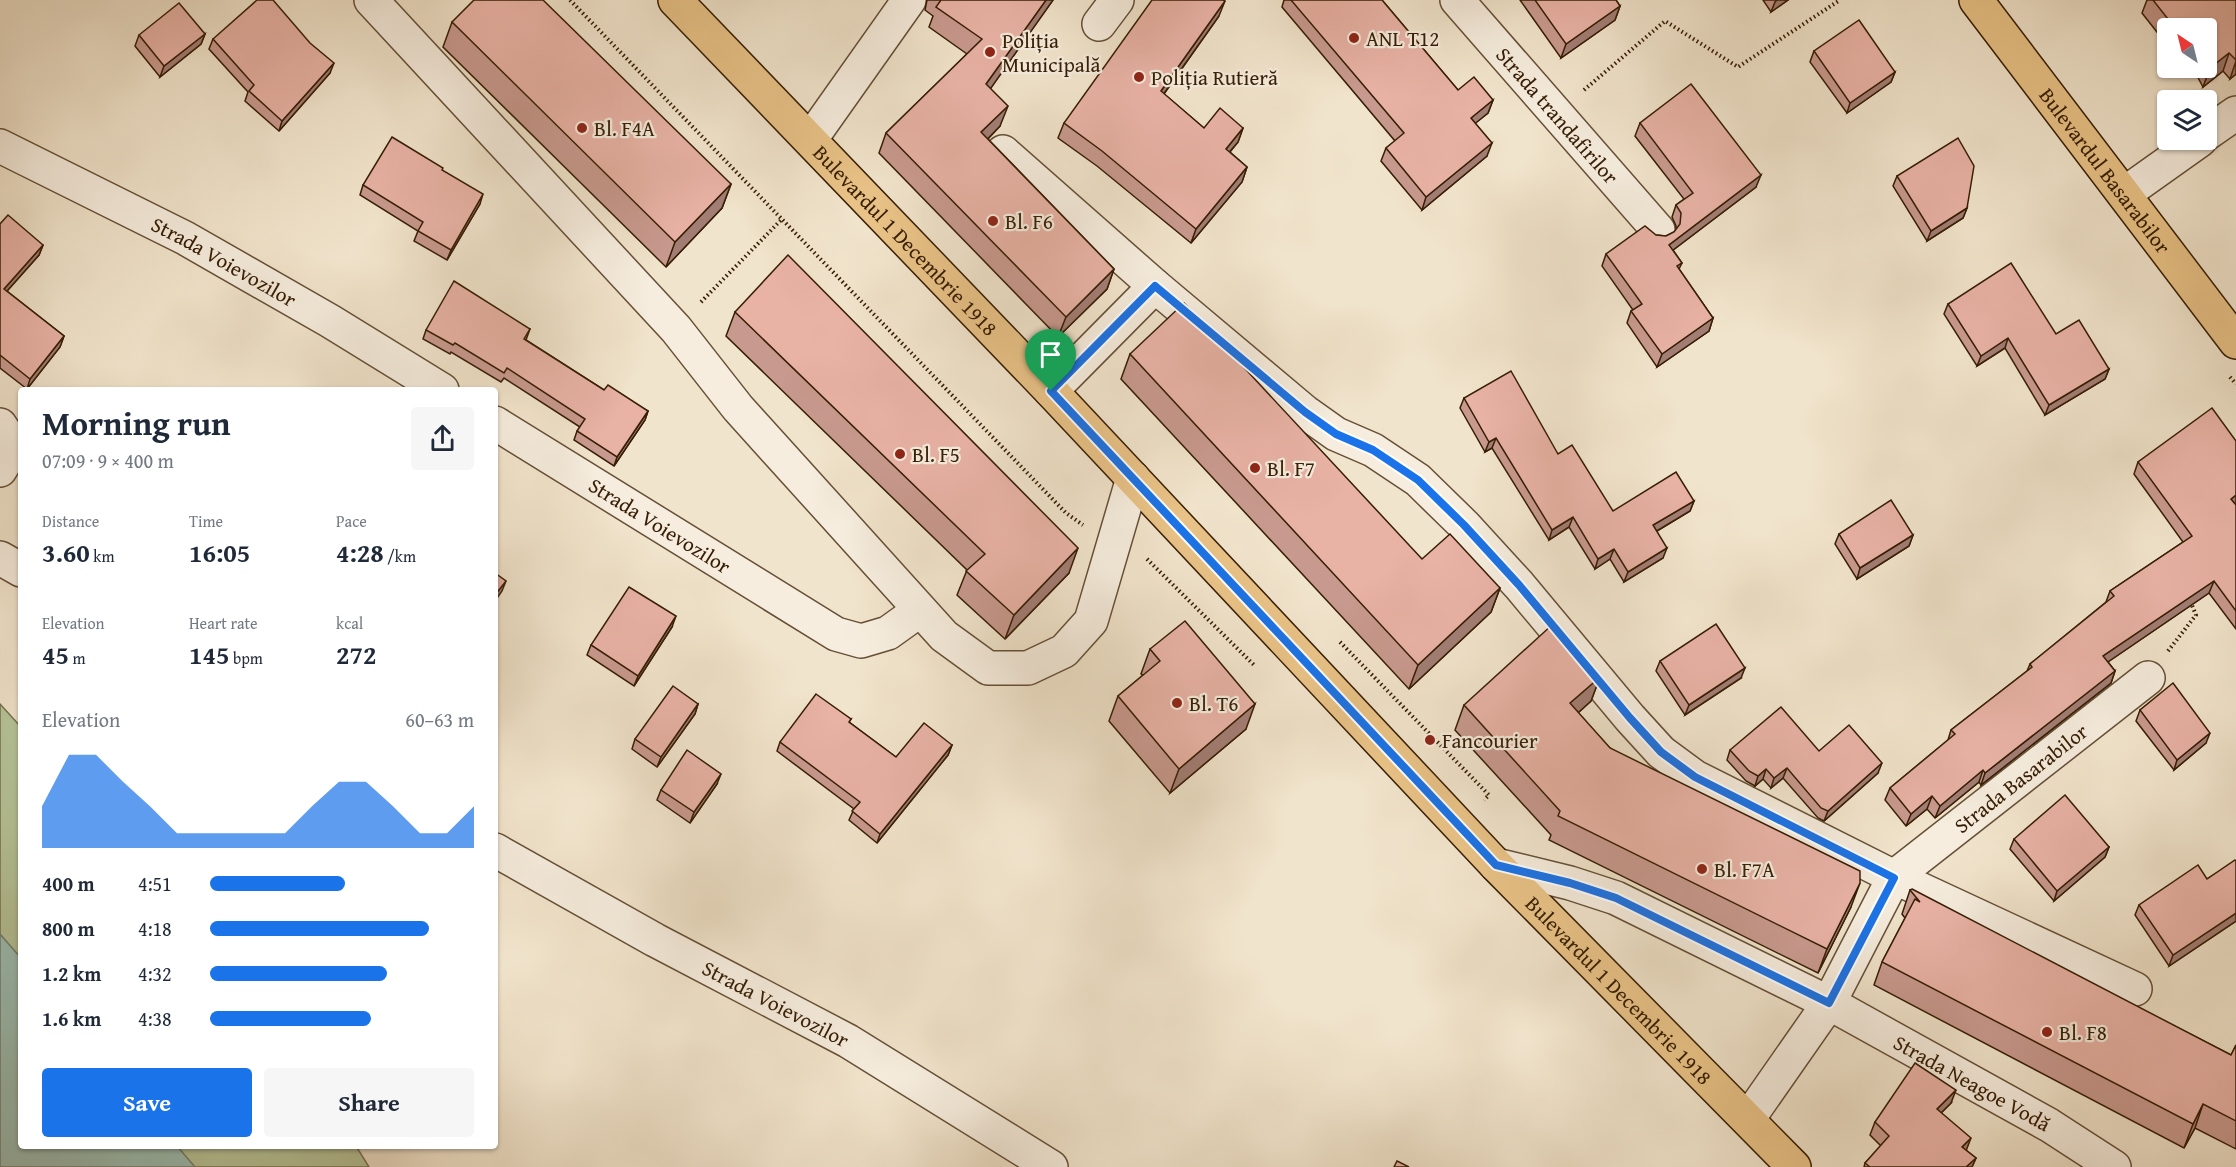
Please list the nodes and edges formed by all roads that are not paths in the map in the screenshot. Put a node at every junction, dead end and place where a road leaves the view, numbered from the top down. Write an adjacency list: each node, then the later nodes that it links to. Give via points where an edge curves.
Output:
1 (371, 0): 24 (street, via 676,329 738,408)
2 (675, 0): 8 (main road, Bulevardul 1 Decembrie 1918)
3 (909, 0): 8 (street, Bulevardul 1 Decembrie 1918)
4 (1456, 0): 13 (street, Strada trandafirilor)
5 (1976, 0): 12 (main road, Bulevardul Basarabilor)
6 (2236, 113): 7 (street)
7 (2217, 127)
8 (810, 140): 17 (main road, Bulevardul 1 Decembrie 1918)
9 (0, 146): 16 (street, Strada Voievozilor, via 185,238)
10 (2185, 150): 12 (street)
11 (1003, 152): 14 (street)
12 (2124, 194): 15 (main road, Bulevardul Basarabilor)
13 (1658, 230)
14 (1155, 286): 17 (street); 28 (street, via 1305,412 1418,480 1519,585 1661,752 1695,777)
15 (2236, 342)
16 (437, 387)
17 (1051, 391): 21 (main road, Bulevardul 1 Decembrie 1918)
18 (0, 425): 20 (street, via 10,442 8,459)
19 (498, 425): 24 (street, Strada Voievozilor, via 836,634 861,641 888,633)
20 (0, 470)
21 (1133, 478): 24 (street, via 1091,621 1064,651 1029,668 988,668 944,636); 27 (main road, Bulevardul 1 Decembrie 1918)
22 (0, 558): 23 (street)
23 (18, 568)
24 (920, 610)
25 (2148, 678): 28 (street, Strada Basarabilor)
26 (498, 852): 32 (street, Strada Voievozilor, via 848,1041)
27 (1496, 865): 30 (street, Strada Neagoe Vodă, via 1616,898); 31 (main road, Bulevardul 1 Decembrie 1918)
28 (1894, 878): 29 (street); 30 (street)
29 (2135, 989)
30 (1829, 1003): 31 (street); 34 (street, Strada Neagoe Vodă, via 2049,1125)
31 (1748, 1119): 33 (main road, Bulevardul 1 Decembrie 1918)
32 (1051, 1167)
33 (1794, 1167)
34 (2114, 1167)

